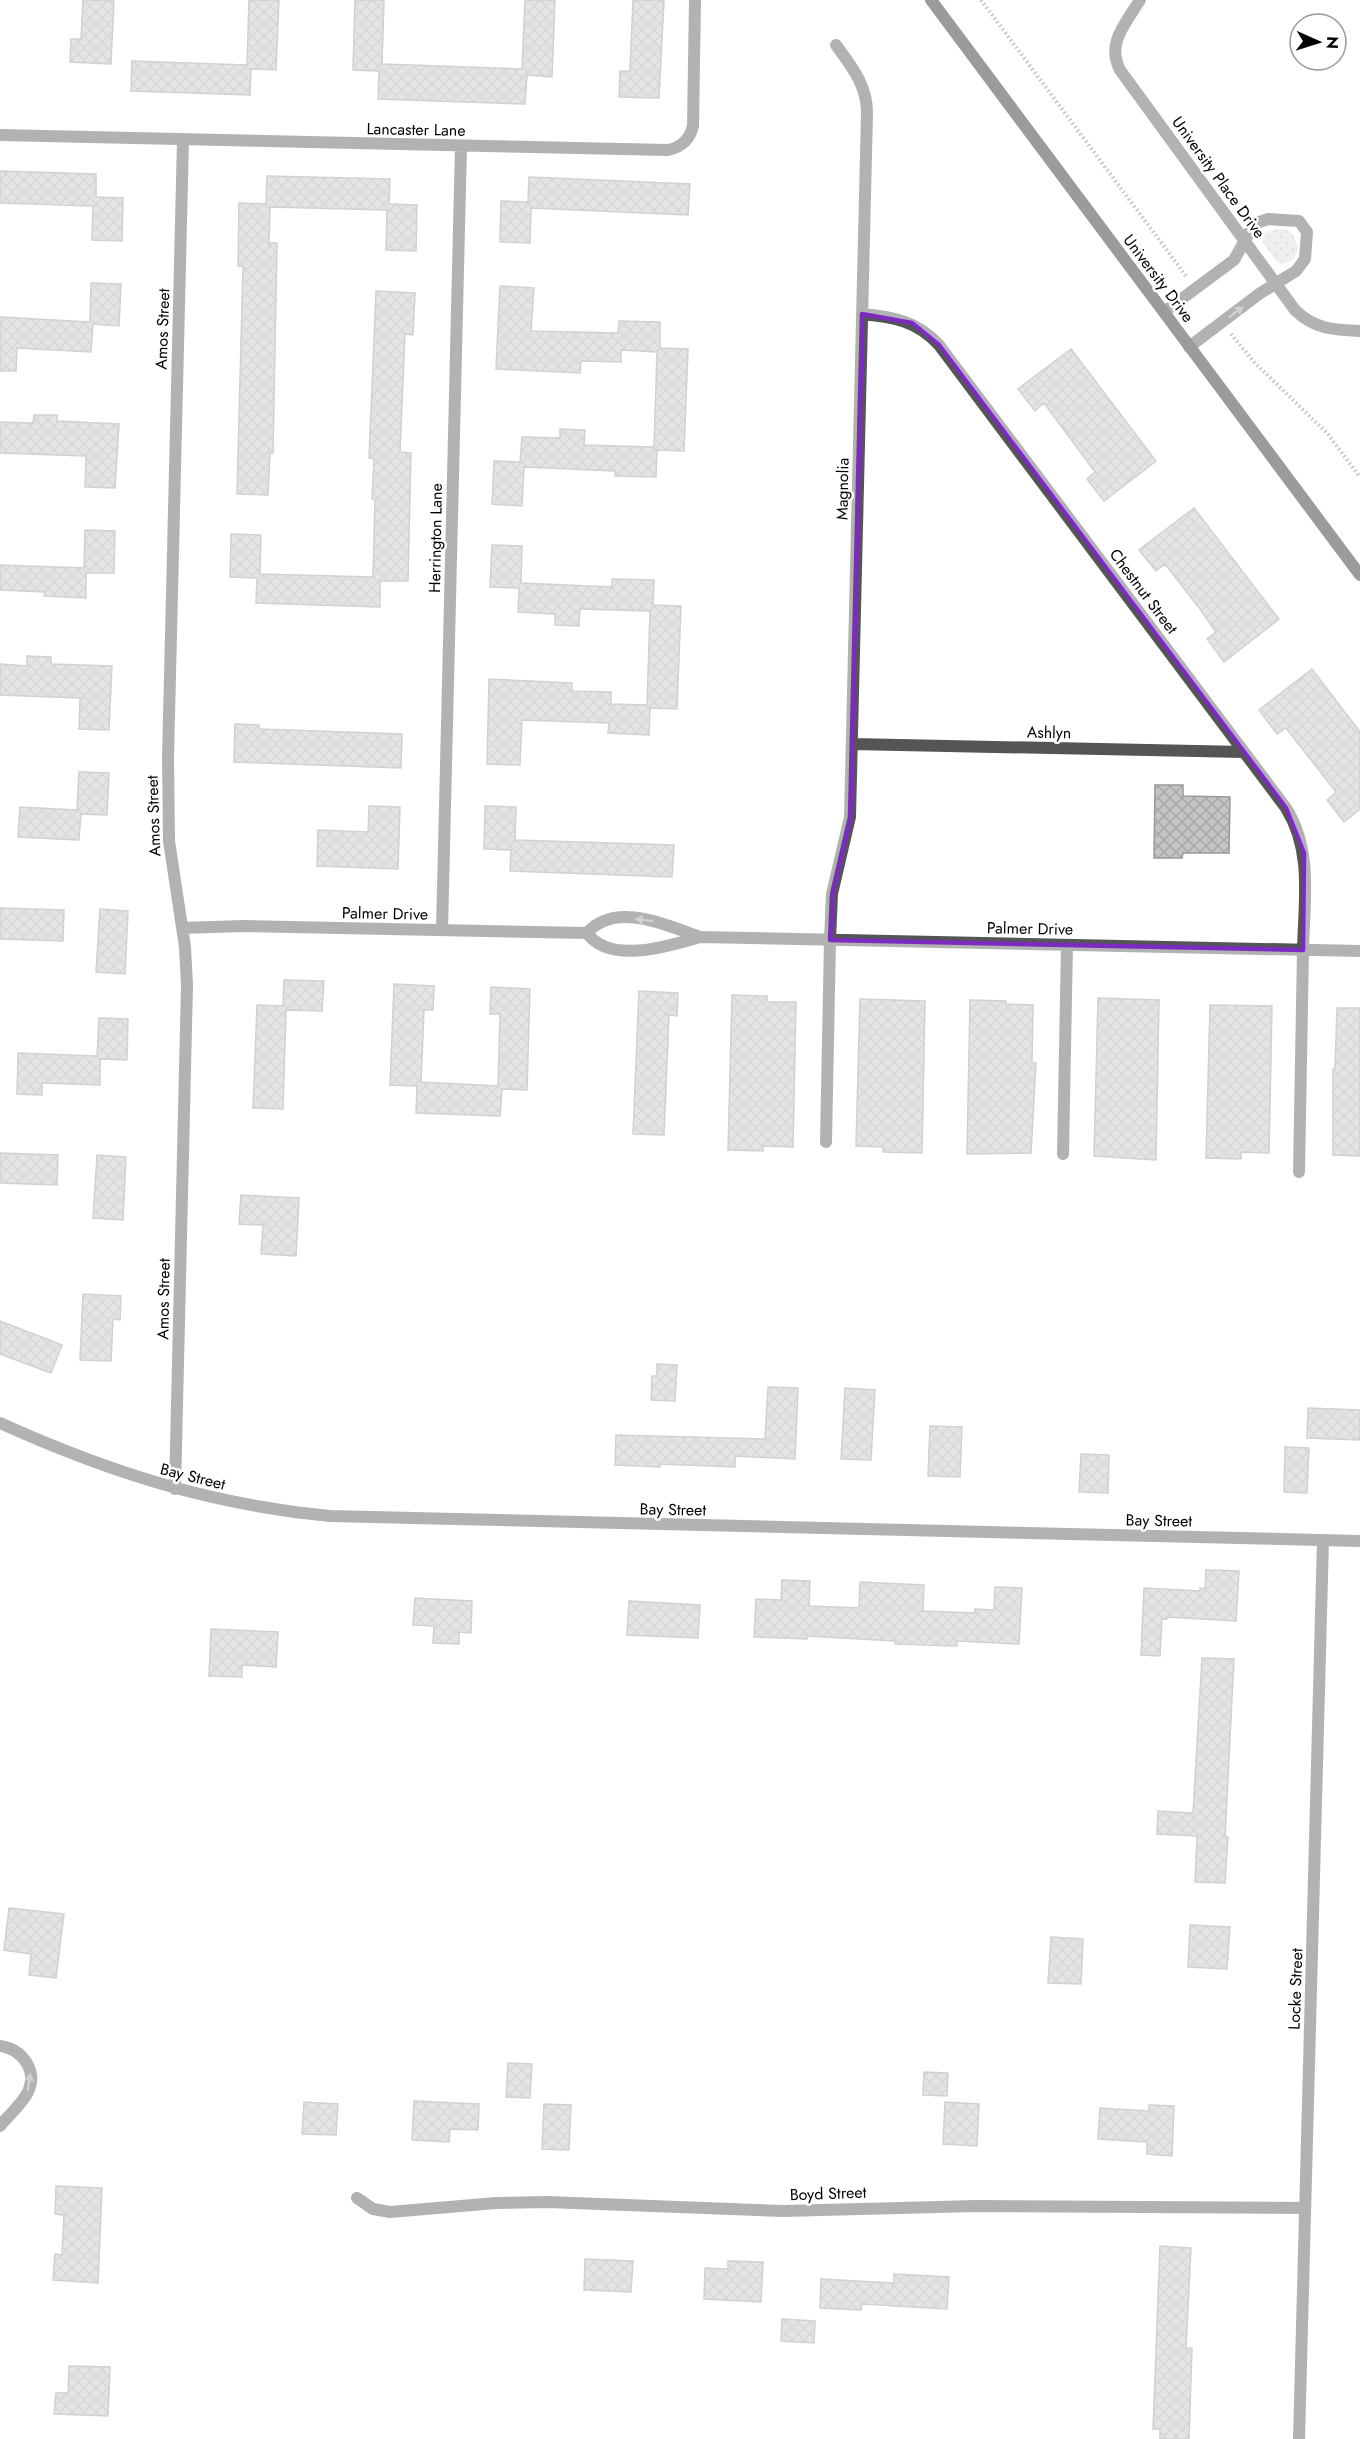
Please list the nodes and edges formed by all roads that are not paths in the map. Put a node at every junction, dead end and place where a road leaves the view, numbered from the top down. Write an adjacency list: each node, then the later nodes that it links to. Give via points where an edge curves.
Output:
1 (695, 0): 7 (street, Lancaster Lane, via 693,126 678,147 663,151)
2 (931, 0): 10 (main road, University Drive)
3 (1140, 0): 8 (street, University Place Drive, via 1116,40 1118,66)
4 (837, 45): 11 (street, Magnolia, via 856,72 867,103)
5 (0, 135): 6 (street, Lancaster Lane)
6 (183, 140): 7 (street, Lancaster Lane); 17 (street, Amos Street, via 168,758 169,841)
7 (461, 146): 18 (street, Herrington Lane)
8 (1245, 240): 9 (street, University Place Drive); 9 (street, via 1254,224 1262,220 1294,220 1303,224 1307,232 1305,260); 10 (street, via 1234,260)
9 (1276, 284): 12 (street, University Place Drive, via 1309,322 1326,329); 13 (street, one-way to 9)
10 (1164, 312): 13 (main road, University Drive)
11 (862, 314): 15 (street, Magnolia); 16 (street, Chestnut Street, via 902,319 931,336)
12 (1360, 331)
13 (1189, 346): 14 (main road, University Drive)
14 (1360, 575)
15 (852, 744): 16 (street, Ashlyn); 21 (street, Magnolia, via 850,824 832,894)
16 (1244, 752): 23 (street, Chestnut Street, via 1286,808 1300,834 1305,862)
17 (182, 928): 18 (street, Palmer Drive); 29 (street, Amos Street, via 187,985)
18 (442, 930): 19 (street, Palmer Drive)
19 (587, 933): 20 (street, Palmer Drive, via 602,946 622,950 655,949); 20 (street, Palmer Drive, one-way to 19, via 639,918 604,920)
20 (700, 938): 21 (street, Palmer Drive)
21 (830, 940): 22 (street, Palmer Drive); 25 (street, Magnolia)
22 (1067, 945): 23 (street, Palmer Drive); 26 (street)
23 (1303, 950): 24 (street, Palmer Drive); 27 (street, Chestnut Street)
24 (1360, 951)
25 (826, 1142)
26 (1063, 1154)
27 (1299, 1172)
28 (0, 1423): 29 (street, Bay Street, via 87,1461)
29 (176, 1489): 30 (street, Bay Street, via 271,1509 364,1519)
30 (1323, 1540): 31 (street, Bay Street); 35 (street, Locke Street)
31 (1360, 1541)
32 (0, 2046): 33 (street, one-way to 32, via 25,2097 31,2079 20,2054)
33 (0, 2126)
34 (357, 2198): 35 (street, Boyd Street, via 373,2209 390,2212 526,2202 783,2211 976,2206)
35 (1305, 2208): 36 (street, Locke Street)
36 (1299, 2439)

